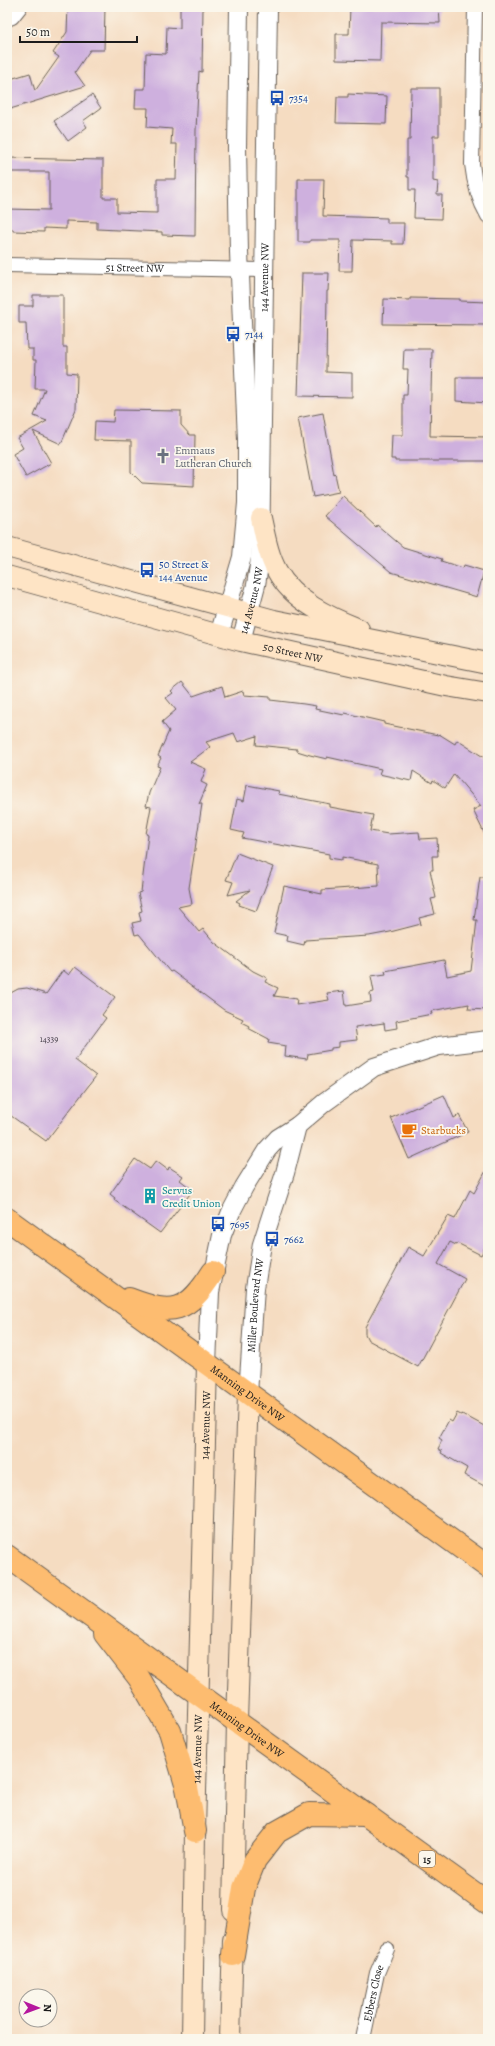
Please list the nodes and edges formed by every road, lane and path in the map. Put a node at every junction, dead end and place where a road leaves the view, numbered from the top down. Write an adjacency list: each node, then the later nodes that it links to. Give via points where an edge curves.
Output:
1 (20, 7): 5 (street)
2 (239, 7): 8 (street, 144 Avenue NW, via 237,148)
3 (268, 7): 9 (street, 144 Avenue NW)
4 (475, 7): 6 (street, via 472,164 476,188)
5 (7, 19)
6 (488, 216)
7 (7, 265): 8 (street, 51 Street NW)
8 (240, 269): 9 (street, 51 Street NW); 13 (street, 144 Avenue NW, via 247,502 242,557)
9 (264, 270): 10 (street, 144 Avenue NW)
10 (261, 518): 14 (street, 144 Avenue NW, via 258,575); 17 (main road, via 276,571 290,589 341,622)
11 (7, 547): 13 (main road)
12 (7, 576): 15 (main road, 50 Street NW)
13 (227, 608): 14 (main road); 15 (street, 144 Avenue NW)
14 (249, 613): 16 (street, 144 Avenue NW); 17 (main road)
15 (219, 635): 16 (main road, 50 Street NW)
16 (241, 641): 19 (main road, 50 Street NW)
17 (411, 648): 18 (main road)
18 (488, 663)
19 (488, 693)
20 (488, 1040): 21 (street, via 439,1046 374,1067)
21 (297, 1126): 23 (street, via 278,1138 267,1150 244,1187 222,1235); 26 (street, Miller Boulevard NW, via 262,1244 255,1288)
22 (7, 1219): 24 (main road, Manning Drive NW)
23 (213, 1272): 24 (main road, via 200,1293 180,1307 150,1307); 25 (street)
24 (103, 1289): 25 (main road, Manning Drive NW)
25 (207, 1364): 26 (main road, Manning Drive NW); 30 (main road, 144 Avenue NW)
26 (248, 1394): 28 (main road, Manning Drive NW); 31 (main road)
27 (7, 1556): 29 (main road, Manning Drive NW)
28 (488, 1567)
29 (89, 1614): 30 (main road, Manning Drive NW); 33 (main road, via 139,1678 170,1732 188,1788)
30 (199, 1693): 31 (main road, Manning Drive NW); 33 (main road, 144 Avenue NW)
31 (237, 1722): 32 (main road, Manning Drive NW); 36 (main road)
32 (366, 1815): 34 (main road, Manning Drive NW / 15); 36 (main road, via 309,1814 277,1832 255,1860 244,1888)
33 (195, 1831): 37 (main road, 144 Avenue NW)
34 (488, 1903)
35 (387, 1949): 39 (street, Ebbers Close, via 377,1972)
36 (233, 1955): 38 (main road)
37 (192, 2039)
38 (230, 2039)
39 (363, 2039)

